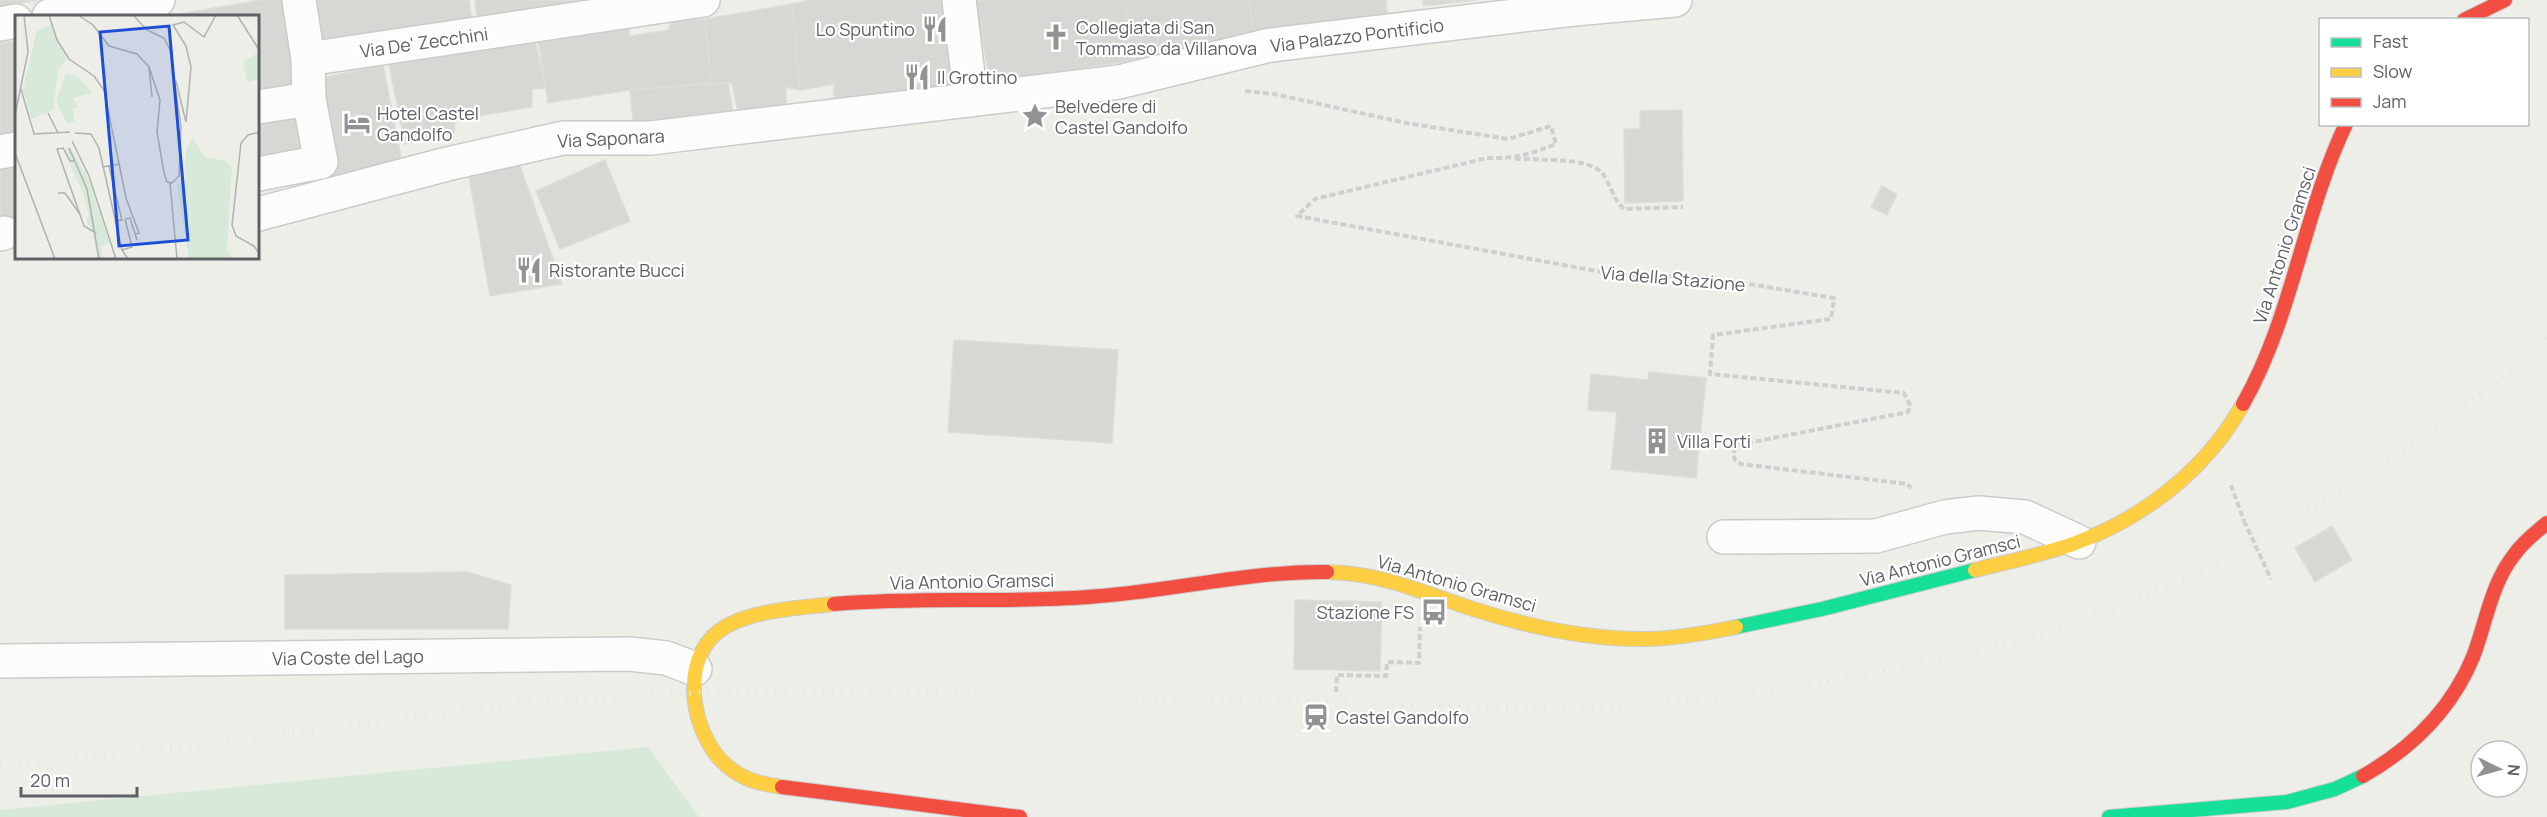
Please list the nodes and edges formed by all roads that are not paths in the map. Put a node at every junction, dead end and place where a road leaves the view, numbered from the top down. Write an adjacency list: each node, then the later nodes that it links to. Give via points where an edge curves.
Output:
1 (158, 0): 8 (street)
2 (299, 0): 12 (street)
3 (703, 0): 7 (street, Via De' Zecchini)
4 (959, 0): 14 (street)
5 (1675, 0): 14 (street, Via Palazzo Pontificio, via 1270,45 1119,82)
6 (2505, 0): 9 (street)
7 (599, 8): 12 (street, Via De' Zecchini)
8 (56, 15)
9 (2468, 18)
10 (15, 21): 11 (street)
11 (0, 24)
12 (308, 59): 13 (street)
13 (309, 99): 15 (street); 19 (street, via 321,162)
14 (971, 100): 20 (street, Via Saponara, via 651,138 563,138)
15 (260, 107)
16 (2345, 126): 23 (street, Via Antonio Gramsci, via 2331,155 2264,361 2244,405 2216,445 2176,483 2141,510)
17 (15, 148): 18 (street)
18 (0, 152)
19 (260, 174)
20 (260, 212)
21 (2547, 523): 27 (street, via 2516,549 2502,571 2473,658 2454,696 2428,730 2397,757 2347,785 2307,798)
22 (1724, 537): 23 (street, via 1876,536 1944,517 1979,513 2025,517)
23 (2079, 542): 25 (street, Via Antonio Gramsci, via 1784,618 1682,638 1621,638 1578,632 1480,612 1411,586 1364,575 1283,572 1095,596 882,600 816,606 728,625 712,636)
24 (0, 661): 25 (street, Via Coste del Lago, via 629,654 666,658)
25 (694, 669): 26 (street, via 704,734 717,756 744,778 762,784)
26 (1020, 817)
27 (2109, 817)

